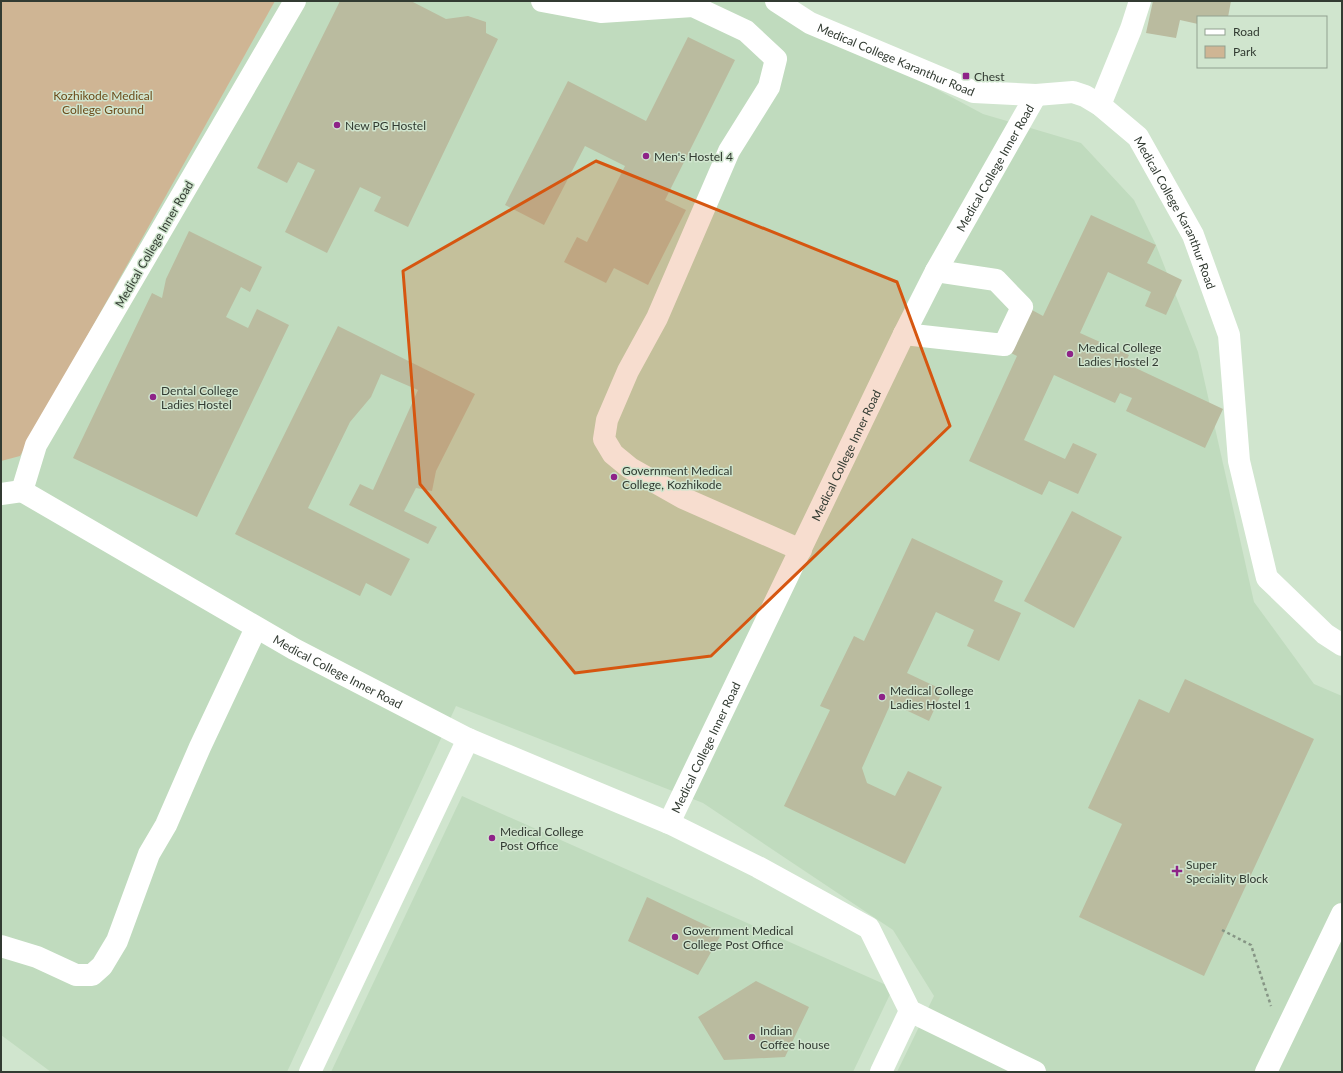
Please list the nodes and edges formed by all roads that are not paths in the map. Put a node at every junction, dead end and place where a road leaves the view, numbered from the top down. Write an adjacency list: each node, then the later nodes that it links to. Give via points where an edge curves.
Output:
1 (294, 1): 9 (street, Medical College Inner Road, via 36,445)
2 (542, 1): 10 (street, via 601,12 693,6 746,31 776,59 769,87 729,151 657,318 628,371 607,420 604,439 613,454 630,468 683,498)
3 (776, 1): 5 (street, Medical College Karanthur Road, via 810,23 974,92)
4 (1140, 1): 6 (street)
5 (1036, 95): 6 (street, Medical College Karanthur Road, via 1073,92); 7 (street, Medical College Inner Road)
6 (1100, 105): 12 (street, Medical College Karanthur Road, via 1138,137 1193,235 1229,335 1239,461 1267,578 1325,634)
7 (936, 271): 8 (street, Medical College Inner Road); 8 (street, via 996,280 1022,307 1004,346)
8 (904, 334): 10 (street, Medical College Inner Road)
9 (11, 493): 11 (street, Medical College Inner Road)
10 (801, 550): 14 (street, Medical College Inner Road)
11 (256, 628): 13 (street, Medical College Inner Road); 16 (street, via 166,825 149,854 117,941 102,966 92,975 76,975 37,957)
12 (1342, 645)
13 (468, 739): 14 (street, Medical College Inner Road); 18 (street)
14 (669, 823): 17 (street, Medical College Inner Road, via 758,867 870,928)
15 (1342, 914): 21 (street)
16 (1, 946)
17 (910, 1011): 19 (street); 20 (street)
18 (310, 1072)
19 (881, 1072)
20 (1035, 1072)
21 (1266, 1072)

